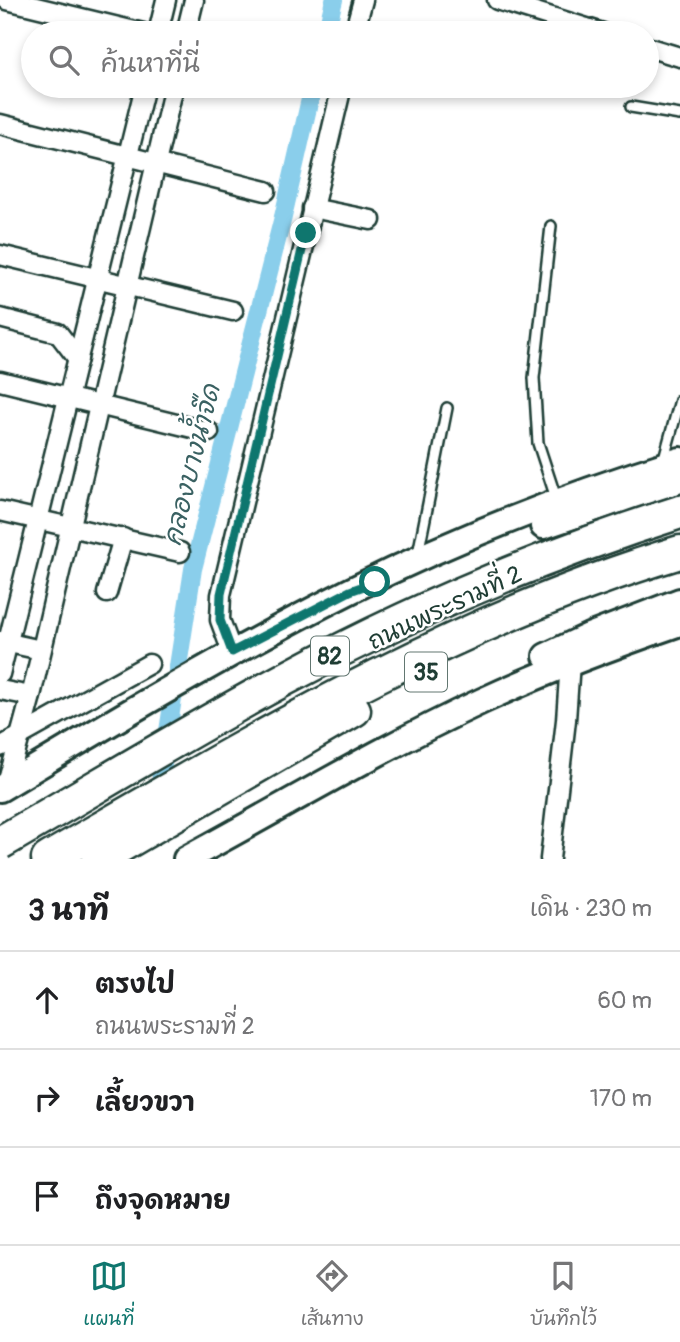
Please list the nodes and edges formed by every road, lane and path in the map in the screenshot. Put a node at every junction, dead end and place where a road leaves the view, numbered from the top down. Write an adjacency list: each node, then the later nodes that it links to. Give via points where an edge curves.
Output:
1 (7, 0): 6 (street)
2 (166, 0): 7 (street)
3 (194, 0): 8 (street)
4 (363, 0): 9 (street)
5 (497, 0): 10 (street)
6 (94, 21)
7 (161, 21)
8 (189, 21)
9 (357, 21)
10 (564, 21)
11 (659, 51): 12 (street)
12 (680, 57)
13 (142, 98): 19 (street)
14 (171, 98): 20 (street)
15 (338, 98): 22 (street)
16 (631, 107): 17 (lane)
17 (680, 115)
18 (0, 124): 19 (street)
19 (127, 157): 20 (street); 26 (street)
20 (156, 163): 21 (street); 27 (street)
21 (266, 191)
22 (312, 208): 23 (street); 54 (street, via 221,594 220,620)
23 (370, 220)
24 (551, 226): 38 (lane, via 534,378 538,443)
25 (0, 255): 26 (street)
26 (97, 280): 27 (street); 30 (street)
27 (127, 286): 28 (street); 34 (street)
28 (233, 311)
29 (0, 318): 30 (street, via 58,332)
30 (78, 359): 32 (street)
31 (0, 382): 32 (street)
32 (68, 398): 34 (street); 41 (street)
33 (680, 400): 37 (lane, via 666,444)
34 (99, 405): 36 (street); 42 (street)
35 (447, 408): 46 (lane)
36 (209, 432)
37 (674, 469): 38 (main road); 48 (main road)
38 (558, 503): 46 (main road)
39 (0, 510): 41 (street)
40 (680, 511): 64 (highway, 82, bridge, via 553,556 352,644); 65 (highway, ถนนพระรามที่ 2 / 35, via 621,529 310,671)
41 (38, 520): 42 (street); 52 (street)
42 (70, 527): 43 (street); 53 (street)
43 (123, 538): 44 (street); 49 (street)
44 (180, 552)
45 (680, 552): 67 (highway, 82, via 555,595 388,670)
46 (417, 559): 48 (main road)
47 (680, 564): 66 (highway, ถนนพระรามที่ 2 / 35, via 565,608 390,690)
48 (350, 591): 54 (main road)
49 (107, 593)
50 (680, 601): 61 (main road, via 539,659)
51 (680, 623): 55 (main road, 35)
52 (4, 642): 53 (street); 57 (street)
53 (41, 650): 59 (street)
54 (232, 652): 63 (main road)
55 (570, 662): 61 (main road, 35); 69 (street)
56 (149, 664): 60 (street)
57 (0, 674)
58 (0, 690): 59 (street)
59 (30, 696): 60 (street)
60 (19, 736): 62 (street); 63 (street)
61 (410, 736): 68 (main road, 35)
62 (0, 747)
63 (4, 787)
64 (0, 843)
65 (0, 849)
66 (108, 853)
67 (48, 859)
68 (186, 859)
69 (550, 859)

